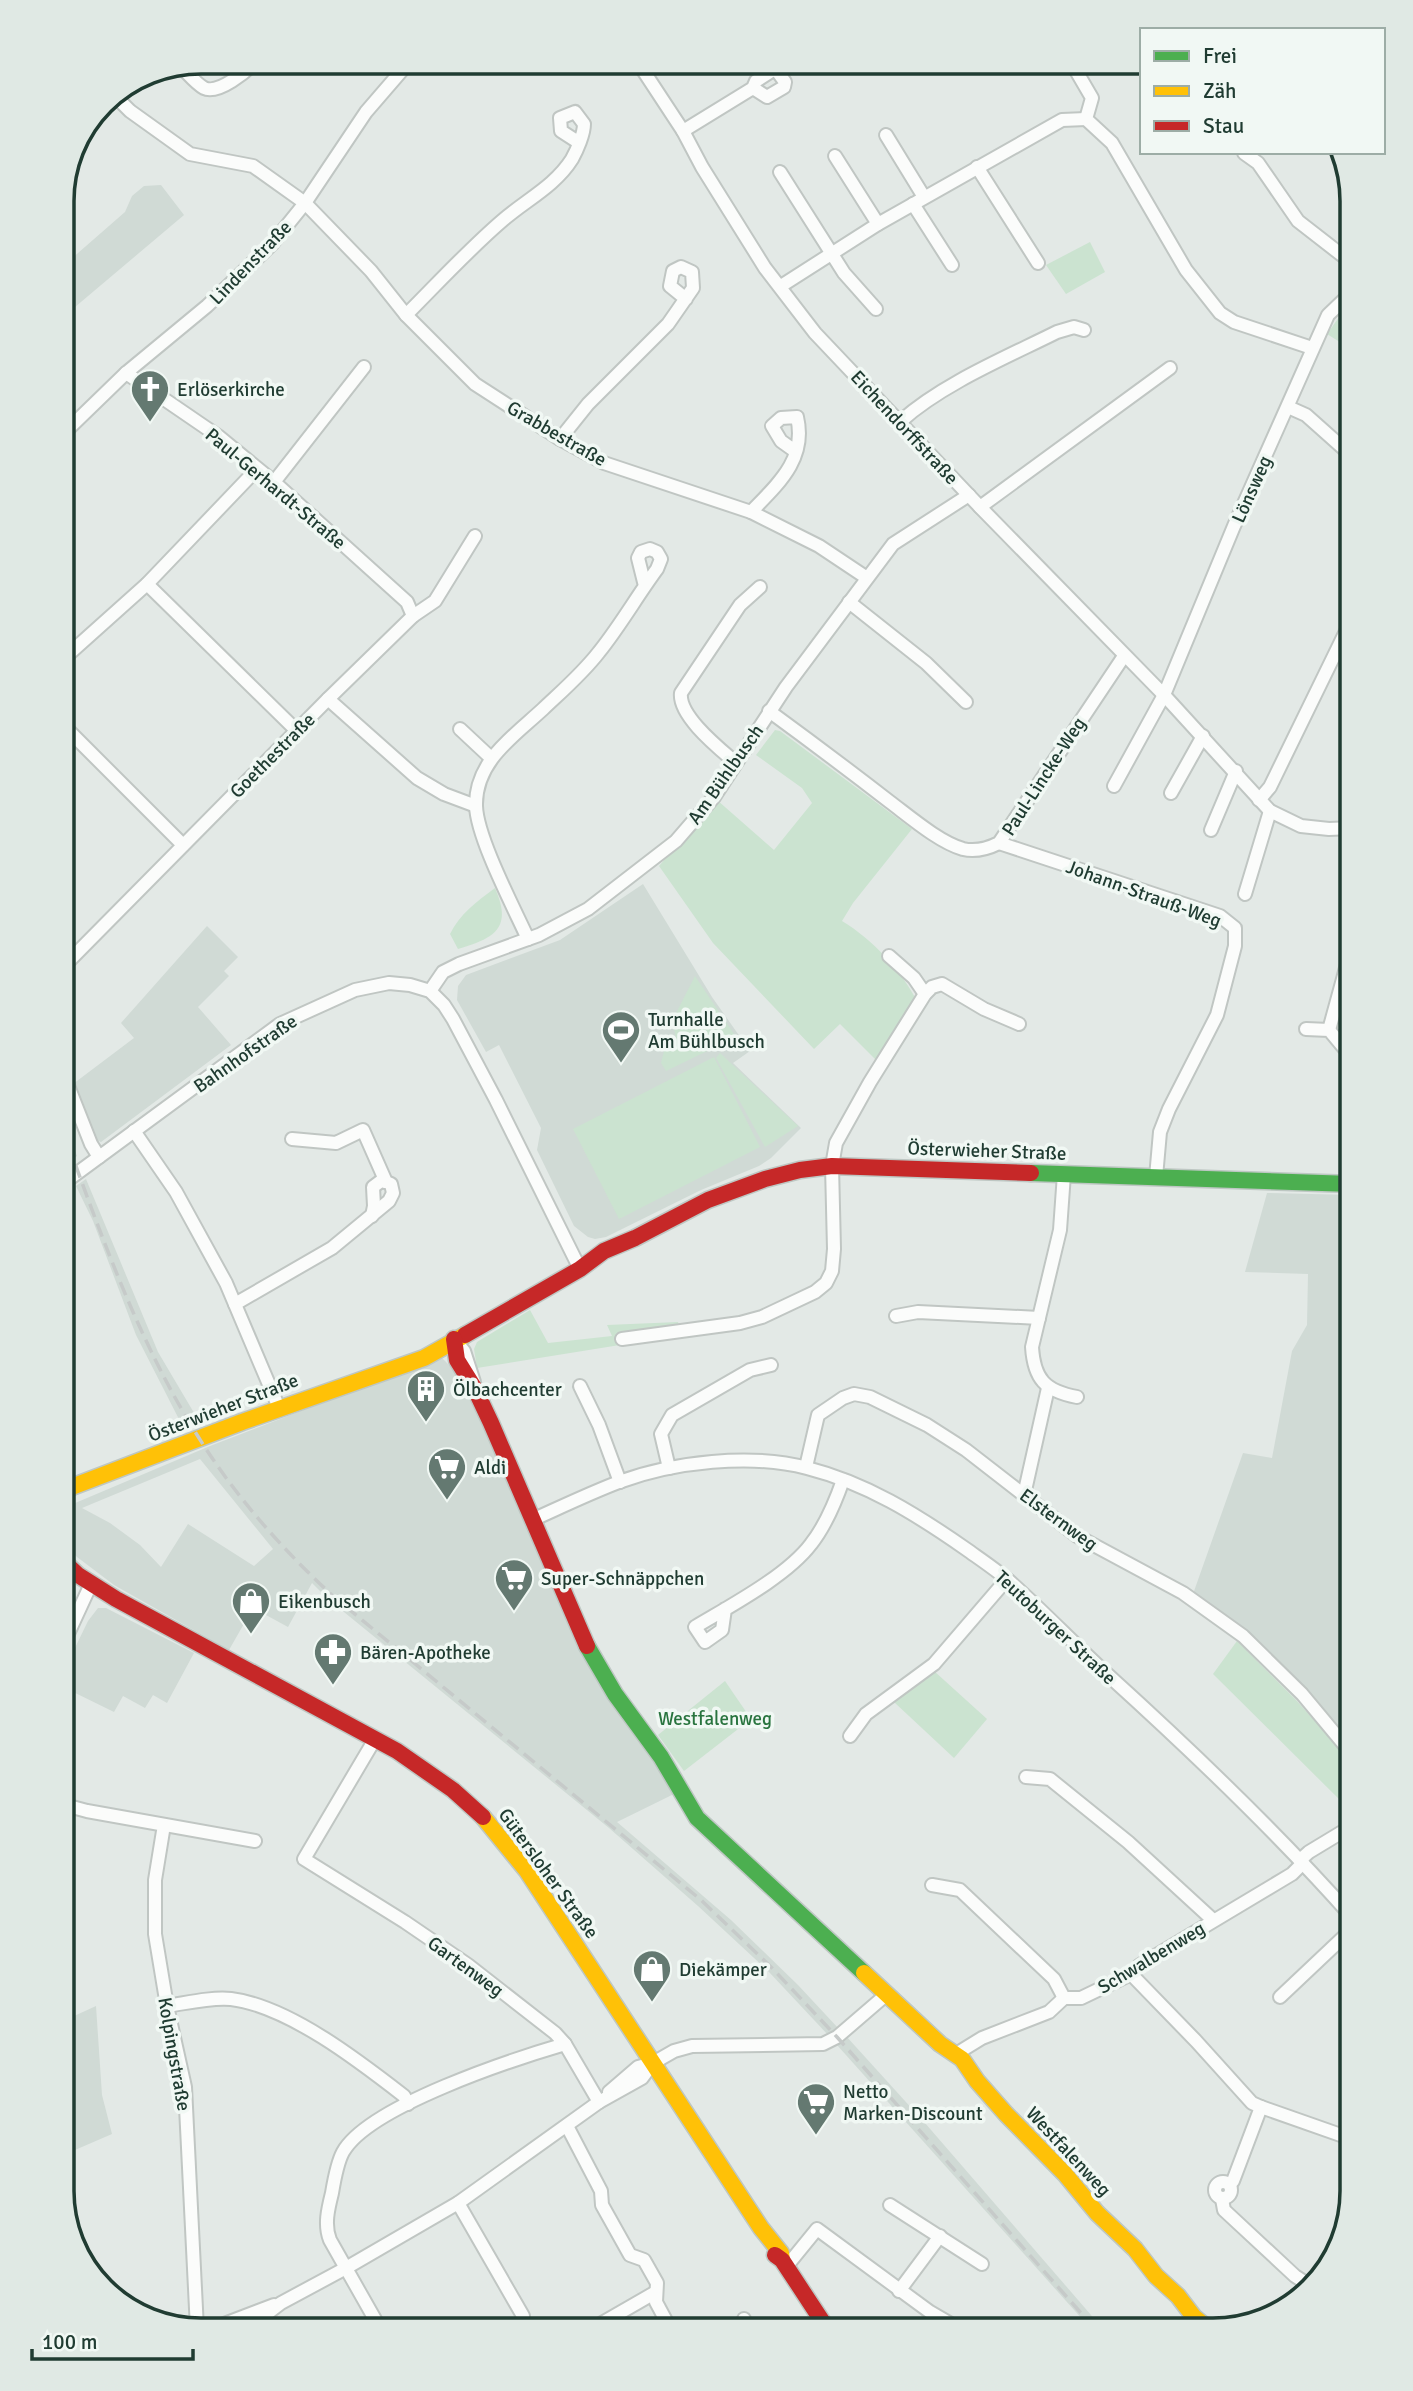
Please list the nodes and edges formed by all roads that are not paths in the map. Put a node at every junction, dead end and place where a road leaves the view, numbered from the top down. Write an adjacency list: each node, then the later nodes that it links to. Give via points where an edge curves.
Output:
1 (189, 74): 2 (street, via 212,90)
2 (244, 74)
3 (399, 74): 17 (street, Lindenstraße, via 366,112)
4 (646, 74): 9 (street, Eichendorffstraße)
5 (1078, 74): 8 (street, via 1092,98)
6 (753, 88): 9 (street)
7 (121, 102): 17 (street, Grabbestraße, via 190,154 253,166)
8 (1086, 119): 14 (street, via 1062,120); 29 (street, via 1112,143 1186,270 1220,313)
9 (683, 131): 23 (street, Eichendorffstraße, via 765,268)
10 (886, 135): 16 (street)
11 (578, 142): 27 (street, via 572,159 553,181 505,218)
12 (1245, 154): 20 (street, via 1258,163 1298,221)
13 (835, 156): 18 (street)
14 (977, 167): 16 (street); 21 (street)
15 (780, 172): 19 (street)
16 (918, 200): 18 (street); 22 (street)
17 (305, 203): 27 (street, Grabbestraße); 32 (street, Lindenstraße, via 245,271)
18 (878, 224): 19 (street)
19 (831, 253): 23 (street); 26 (street)
20 (1340, 254)
21 (1038, 263)
22 (952, 265)
23 (781, 286): 34 (street, Eichendorffstraße, via 815,333)
24 (686, 299): 36 (street)
25 (1340, 304): 29 (street, Lönsweg, via 1328,315)
26 (876, 309)
27 (406, 315): 36 (street, Grabbestraße, via 475,384)
28 (1084, 330): 34 (street, via 1074,327 1056,332 943,391)
29 (1312, 348): 33 (street, Lönsweg)
30 (364, 367): 40 (street)
31 (1170, 368): 42 (street)
32 (126, 373): 35 (street, Lindenstraße); 39 (street, Paul-Gerhardt-Straße, via 218,436)
33 (1288, 407): 37 (street, via 1306,415); 54 (street, Lönsweg)
34 (901, 421): 41 (street, Eichendorffstraße)
35 (74, 423)
36 (560, 439): 43 (street, Grabbestraße, via 604,463)
37 (1340, 445)
38 (795, 450): 43 (street, via 793,464)
39 (257, 469): 40 (street, Paul-Gerhardt-Straße); 46 (street)
40 (274, 482): 50 (street, Paul-Gerhardt-Straße, via 407,602)
41 (969, 495): 42 (street, Eichendorffstraße); 45 (street, Am Bühlbusch, via 893,544)
42 (980, 507): 53 (street, Eichendorffstraße)
43 (751, 512): 45 (street, Grabbestraße, via 819,546)
44 (475, 536): 50 (street, Goethestraße, via 435,601)
45 (867, 578): 49 (street, Am Bühlbusch)
46 (147, 584): 52 (street); 59 (street)
47 (645, 586): 62 (street, via 598,654)
48 (760, 587): 63 (street, via 740,605 680,700 710,740)
49 (849, 602): 56 (street, via 926,663); 57 (street, Am Bühlbusch)
50 (413, 617): 55 (street, Goethestraße)
51 (1340, 644): 67 (street, via 1302,726)
52 (74, 649)
53 (1124, 656): 54 (street, Eichendorffstraße); 72 (street, Paul-Lincke-Weg)
54 (1164, 695): 61 (street, Eichendorffstraße); 65 (street)
55 (328, 699): 59 (street, Goethestraße); 68 (street, via 417,778)
56 (966, 702)
57 (769, 711): 63 (street, Am Bühlbusch); 72 (street, Paul-Lincke-Weg, via 946,841 973,851)
58 (460, 729): 62 (street)
59 (297, 731): 73 (street, Goethestraße)
60 (74, 736): 73 (street)
61 (1203, 736): 64 (street, Eichendorffstraße); 66 (street)
62 (491, 758): 68 (street, via 480,777)
63 (736, 763): 75 (street, Am Bühlbusch, via 676,841 588,909)
64 (1236, 771): 67 (street, Eichendorffstraße); 71 (street)
65 (1114, 786)
66 (1171, 793)
67 (1259, 800): 69 (street, Eichendorffstraße)
68 (477, 806): 75 (street, via 482,832)
69 (1270, 811): 70 (street, Eichendorffstraße, via 1301,826); 74 (street)
70 (1340, 829)
71 (1211, 830)
72 (999, 843): 92 (street, Johann-Strauß-Weg, via 1220,916 1235,928 1236,946 1217,1015 1160,1132)
73 (183, 845): 76 (street, Goethestraße)
74 (1245, 894)
75 (528, 939): 79 (street, Am Bühlbusch, via 443,972)
76 (74, 956)
77 (889, 956): 80 (street)
78 (1340, 990): 83 (street)
79 (430, 991): 86 (street, Bahnhofstraße, via 388,983 355,990 301,1013); 94 (street, via 465,1040)
80 (925, 994): 81 (street, via 942,984); 89 (street, via 836,1143)
81 (1019, 1024)
82 (1306, 1028): 83 (street)
83 (1329, 1030): 84 (street)
84 (1340, 1042)
85 (74, 1101): 88 (street)
86 (134, 1131): 88 (street, Bahnhofstraße); 95 (street, via 176,1192)
87 (292, 1139): 95 (street, via 336,1143 363,1130 393,1193 332,1248)
88 (99, 1157): 91 (street, Bahnhofstraße)
89 (832, 1166): 90 (street, Österwieher Straße); 94 (street, Österwieher Straße, via 746,1185 698,1205); 99 (street, via 834,1250 826,1283 751,1320)
90 (1065, 1174): 92 (street, Österwieher Straße); 97 (street, via 1060,1230)
91 (74, 1175)
92 (1156, 1177): 93 (street, Österwieher Straße)
93 (1340, 1184)
94 (580, 1269): 98 (street, Österwieher Straße)
95 (235, 1304): 104 (street)
96 (896, 1316): 97 (street, via 919,1312)
97 (1039, 1318): 102 (street, via 1033,1363)
98 (454, 1339): 104 (street, Österwieher Straße, via 424,1358); 111 (street, Westfalenweg, via 457,1360 475,1389)
99 (622, 1339)
100 (771, 1365): 106 (street, via 750,1370 672,1415 661,1434)
101 (580, 1387): 108 (street)
102 (1048, 1388): 103 (street); 110 (street)
103 (1077, 1397)
104 (279, 1408): 109 (street, Österwieher Straße)
105 (806, 1467): 106 (street, Teutoburger Straße, via 730,1462); 107 (street, Teutoburger Straße); 110 (street, Elsternweg, via 818,1415 854,1394 927,1425)
106 (669, 1468): 108 (street, Teutoburger Straße)
107 (843, 1480): 113 (street, Teutoburger Straße, via 896,1503); 115 (street, via 810,1546 787,1569)
108 (620, 1482): 111 (street, Teutoburger Straße)
109 (74, 1486)
110 (1024, 1495): 119 (street, Elsternweg, via 1077,1536 1183,1593 1243,1636)
111 (532, 1520): 131 (street, Westfalenweg, via 580,1634 697,1818)
112 (74, 1570): 114 (street, Gütersloher Straße)
113 (1007, 1579): 117 (street, via 934,1664 866,1714); 125 (street, Teutoburger Straße)
114 (91, 1584): 116 (street); 118 (street, Gütersloher Straße)
115 (725, 1609)
116 (74, 1621)
117 (850, 1736)
118 (375, 1739): 135 (street, Gartenweg, via 304,1859 468,1965); 137 (street, Gütersloher Straße, via 438,1776 490,1823 527,1871)
119 (1340, 1740)
120 (1026, 1777): 128 (street, via 1051,1779)
121 (74, 1808): 122 (street)
122 (164, 1825): 124 (street); 134 (street, Kolpingstraße, via 155,1880 155,1934)
123 (1340, 1835): 125 (street, Schwalbenweg)
124 (255, 1840)
125 (1302, 1862): 127 (street, Teutoburger Straße); 128 (street, Schwalbenweg, via 1292,1874)
126 (932, 1885): 133 (street, via 960,1890 1054,1979)
127 (1340, 1900)
128 (1213, 1920): 130 (street, Schwalbenweg)
129 (1340, 1940): 132 (street)
130 (1130, 1974): 133 (street, Schwalbenweg, via 1081,1998); 140 (street, via 1252,2103)
131 (887, 1994): 136 (street, Westfalenweg); 137 (street, via 823,2044 692,2046)
132 (1280, 1997)
133 (1064, 1998): 136 (street, Schwalbenweg, via 1049,2012 982,2038)
134 (167, 2006): 139 (street, via 229,1999 264,2006 349,2053); 153 (street, Kolpingstraße, via 185,2087)
135 (565, 2044): 138 (street, Gartenweg); 139 (street, via 520,2057)
136 (956, 2054): 162 (street, Westfalenweg)
137 (653, 2063): 138 (street, via 642,2078); 146 (street, Gütersloher Straße)
138 (599, 2102): 141 (street)
139 (408, 2104): 148 (street, via 383,2117 343,2153 326,2226)
140 (1261, 2107): 142 (street); 149 (street, via 1229,2184 1231,2195 1222,2199 1224,2210)
141 (567, 2126): 143 (street); 151 (street, via 601,2191 602,2205 630,2255 644,2260 657,2283)
142 (1340, 2135)
143 (458, 2203): 148 (street); 157 (street)
144 (890, 2205): 145 (street)
145 (940, 2236): 147 (street); 150 (street)
146 (784, 2264): 150 (street, via 817,2229); 160 (street, Gütersloher Straße)
147 (982, 2264)
148 (346, 2268): 152 (street); 156 (street)
149 (1302, 2280)
150 (899, 2291): 161 (street)
151 (656, 2292): 158 (street); 159 (street)
152 (281, 2303): 154 (street); 155 (street)
153 (200, 2317)
154 (235, 2317)
155 (262, 2317)
156 (374, 2317)
157 (523, 2317)
158 (612, 2317)
159 (664, 2317)
160 (820, 2318)
161 (940, 2318)
162 (1195, 2318)

